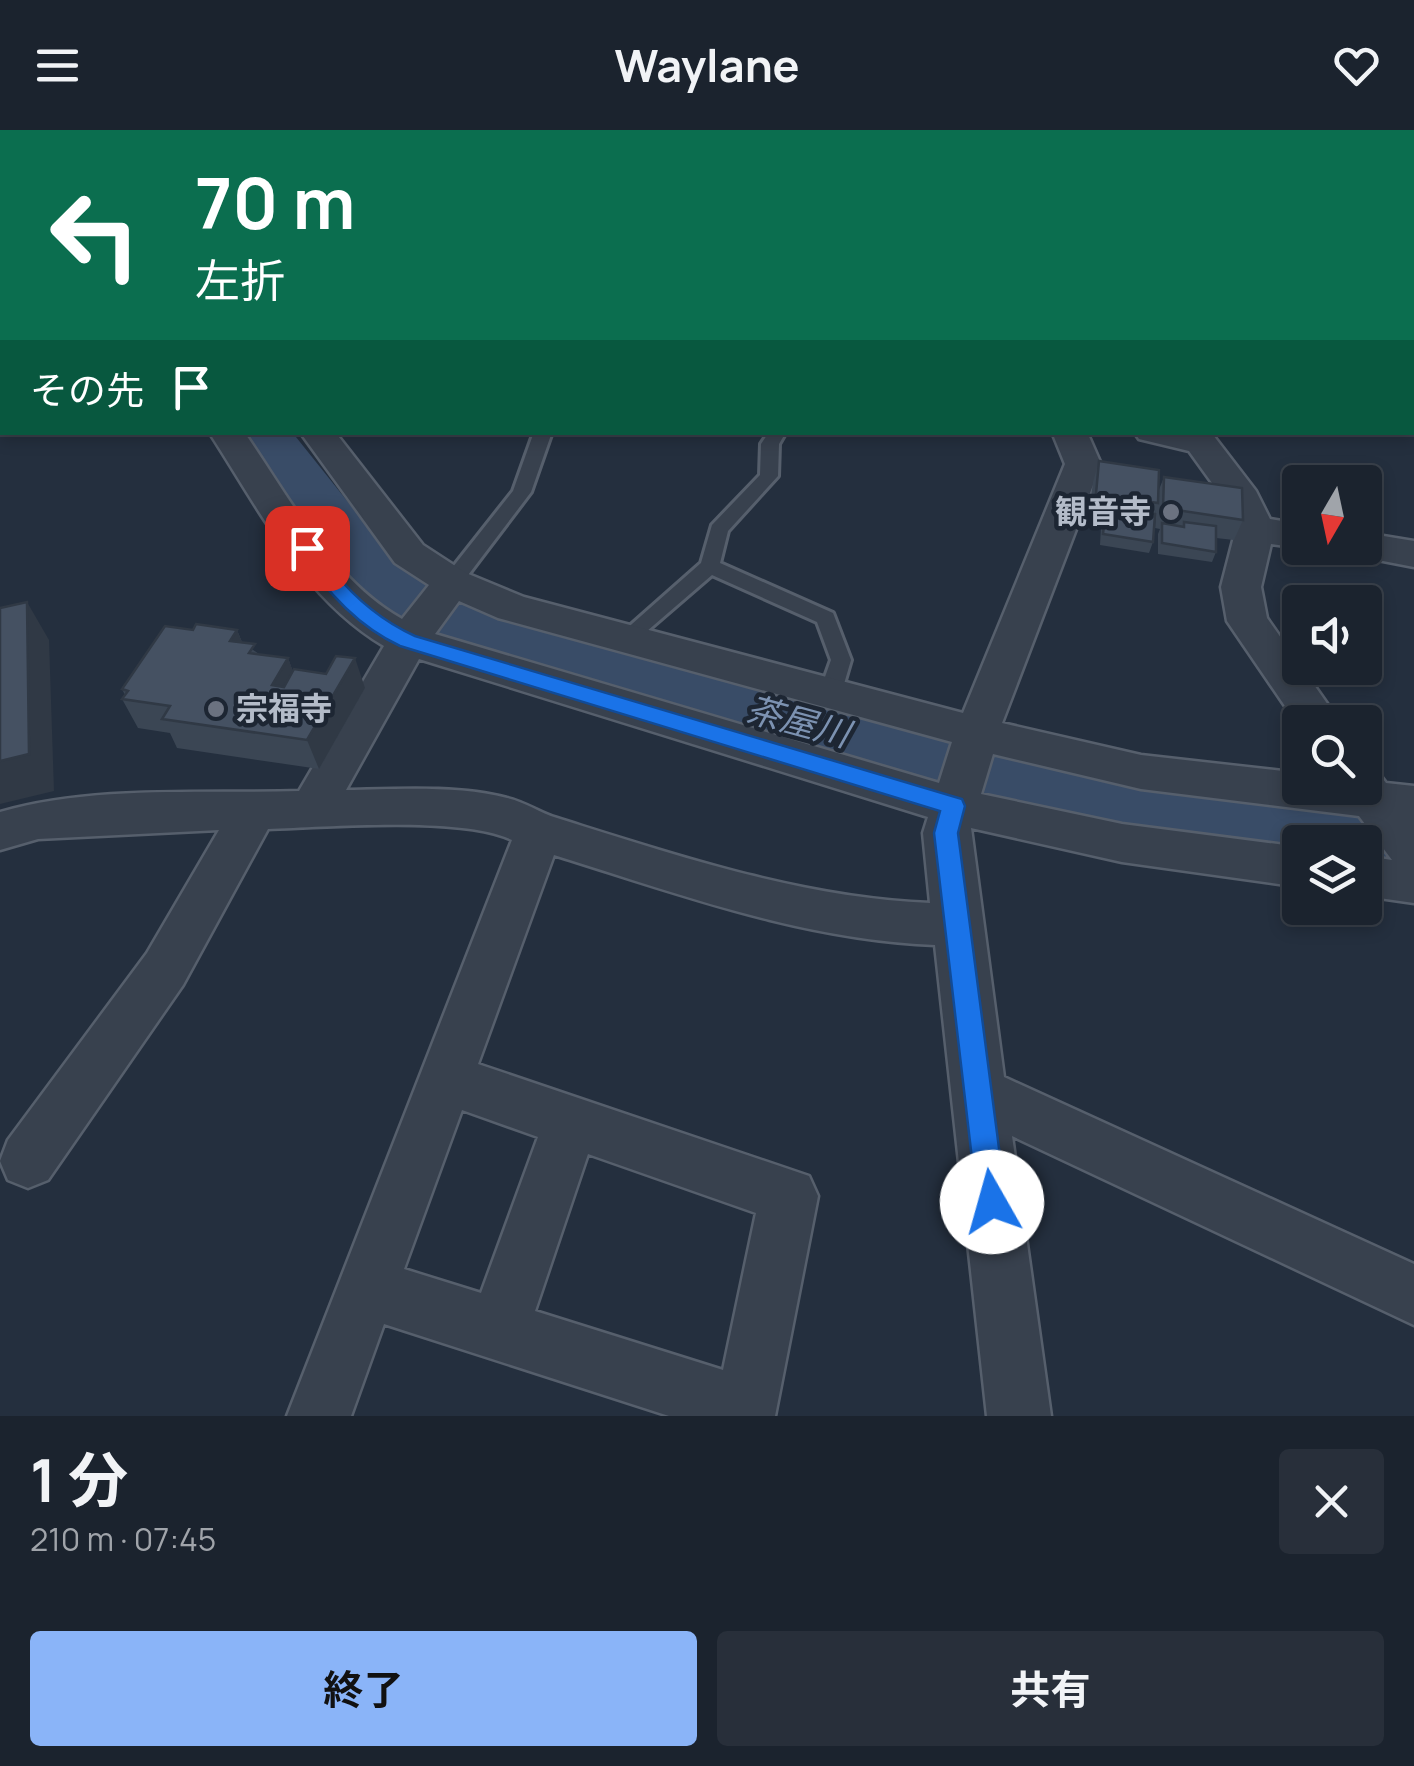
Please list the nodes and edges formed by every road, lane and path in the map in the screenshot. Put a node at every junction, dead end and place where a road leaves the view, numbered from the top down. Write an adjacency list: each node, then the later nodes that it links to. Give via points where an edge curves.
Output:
1 (228, 435): 13 (street, via 328,578 382,629)
2 (319, 435): 12 (street, via 409,554)
3 (542, 435): 12 (lane, via 522,492)
4 (776, 435): 11 (lane, via 768,476 719,529)
5 (1071, 435): 18 (street, via 1083,464)
6 (1164, 435): 7 (street, via 1201,444 1243,499)
7 (1254, 530): 8 (street); 17 (street, via 1242,587 1248,621)
8 (1282, 534)
9 (1382, 549): 10 (street)
10 (1414, 554)
11 (710, 566): 14 (lane); 16 (lane, via 826,618 841,660)
12 (449, 586): 13 (street); 14 (street)
13 (413, 634): 15 (street); 23 (street)
14 (621, 644): 15 (street); 16 (street)
15 (591, 693): 20 (street)
16 (830, 694): 18 (street)
17 (1307, 705)
18 (976, 737): 19 (street, via 1141,772); 20 (street)
19 (1282, 788)
20 (956, 798): 27 (street, via 1122,843); 30 (street, via 946,833)
21 (1382, 799): 26 (street)
22 (254, 812): 23 (street); 24 (street, via 89,816); 34 (street, via 165,969)
23 (311, 812): 25 (street, via 404,807 504,815)
24 (0, 831)
25 (538, 832): 30 (street, via 768,900 880,922); 31 (street)
26 (1414, 853)
27 (1282, 865)
28 (1382, 878): 29 (street)
29 (1414, 883)
30 (955, 925): 32 (street)
31 (446, 1079): 33 (street); 35 (street)
32 (977, 1092): 36 (street); 39 (street)
33 (571, 1122): 37 (street); 37 (street, via 790,1196 746,1409)
34 (28, 1160)
35 (367, 1288): 37 (street); 38 (street)
36 (1414, 1296)
37 (498, 1330)
38 (319, 1416)
39 (1018, 1416)

